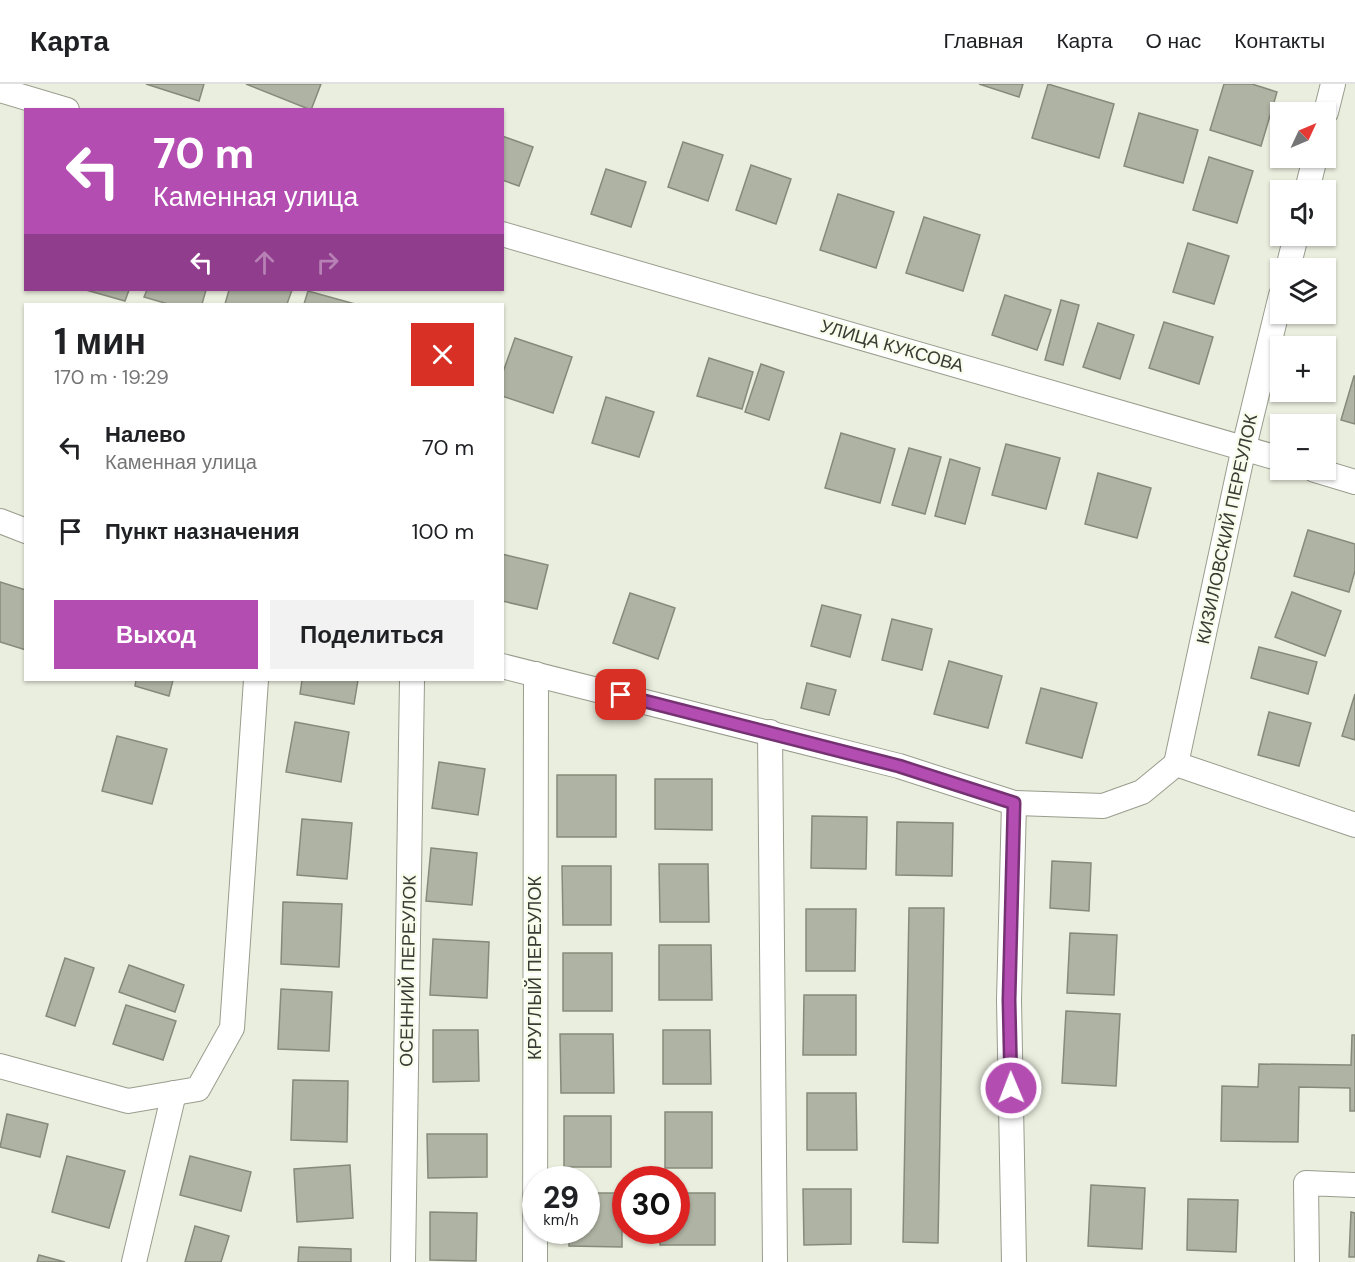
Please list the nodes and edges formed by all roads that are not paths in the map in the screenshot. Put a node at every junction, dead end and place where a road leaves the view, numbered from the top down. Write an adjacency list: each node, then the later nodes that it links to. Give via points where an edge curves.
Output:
1 (1333, 84): 3 (street)
2 (0, 90): 4 (street)
3 (1328, 102)
4 (60, 108)
5 (504, 235): 7 (street, УЛИЦА КУКСОВА)
6 (1274, 324): 7 (street, КИЗИЛОВСКИЙ ПЕРЕУЛОК)
7 (1244, 447): 8 (street, УЛИЦА КУКСОВА); 18 (street, КИЗИЛОВСКИЙ ПЕРЕУЛОК)
8 (1270, 455)
9 (1336, 476): 10 (street)
10 (1355, 482)
11 (0, 521): 12 (street)
12 (24, 530)
13 (504, 666): 14 (street)
14 (536, 674): 17 (street); 26 (street, КРУГЛЫЙ ПЕРЕУЛОК)
15 (256, 681): 22 (street, via 232,1028 198,1089)
16 (412, 681): 25 (street, ОСЕННИЙ ПЕРЕУЛОК)
17 (770, 732): 19 (street, via 899,766); 27 (street)
18 (1176, 764): 19 (street, via 1142,792 1103,806); 20 (street)
19 (1014, 803): 28 (street, via 1009,1000)
20 (1355, 825)
21 (0, 1066): 22 (street, via 128,1101)
22 (174, 1094): 24 (street)
23 (1355, 1185): 29 (street, via 1306,1184)
24 (134, 1262)
25 (403, 1262)
26 (535, 1262)
27 (775, 1262)
28 (1014, 1262)
29 (1307, 1262)

